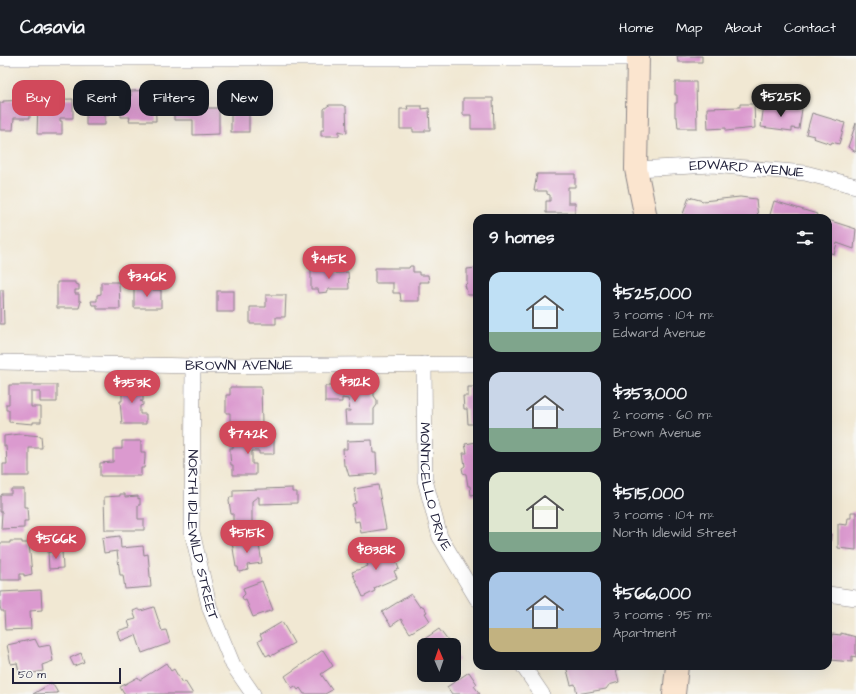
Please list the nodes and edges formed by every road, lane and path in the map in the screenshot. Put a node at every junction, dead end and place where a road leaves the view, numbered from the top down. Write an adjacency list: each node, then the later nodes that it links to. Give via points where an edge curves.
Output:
1 (638, 57): 2 (street); 3 (main road)
2 (0, 58)
3 (636, 169): 4 (street, EDWARD AVENUE, via 712,164 805,173); 5 (main road)
4 (856, 186)
5 (645, 214)
6 (0, 362): 9 (street, BROWN AVENUE)
7 (424, 364): 8 (street, BROWN AVENUE); 9 (street, BROWN AVENUE); 10 (street, MONTICELLO DRIVE, via 425,480 440,537)
8 (473, 364)
9 (193, 366): 15 (street, NORTH IDLEWILD STREET, via 192,532 210,609 234,665)
10 (473, 592)
11 (832, 595): 12 (street)
12 (856, 598)
13 (526, 670): 16 (street)
14 (677, 670): 17 (main road)
15 (253, 694)
16 (542, 694)
17 (674, 694)

